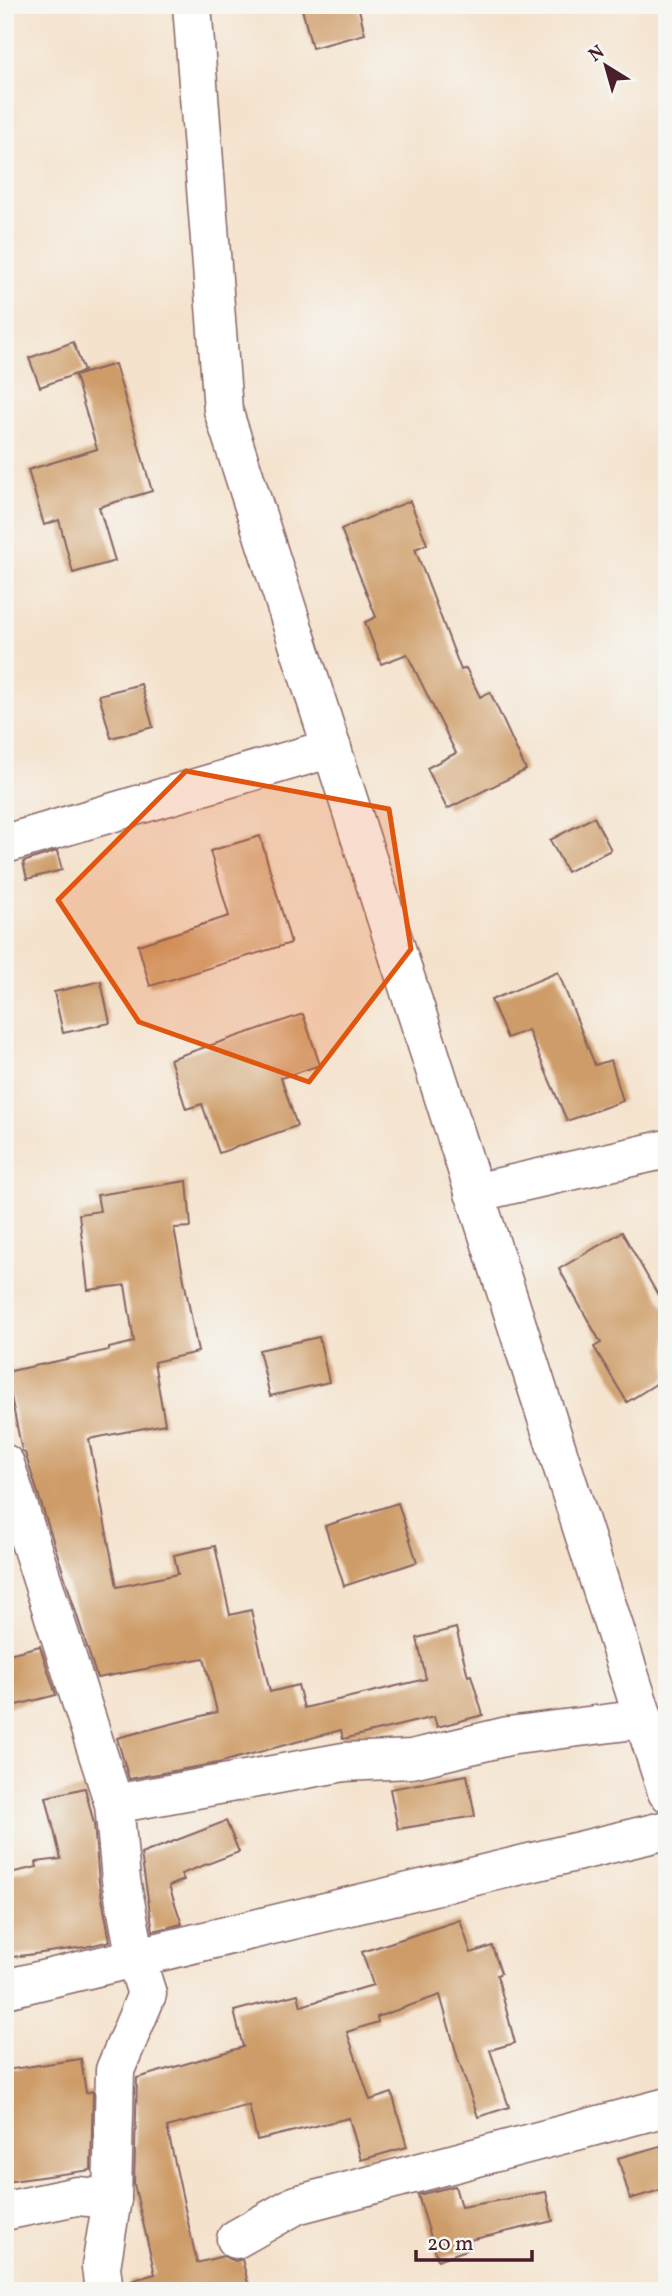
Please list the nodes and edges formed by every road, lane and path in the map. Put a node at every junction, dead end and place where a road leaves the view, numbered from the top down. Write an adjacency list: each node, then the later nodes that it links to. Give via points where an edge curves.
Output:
1 (192, 5): 2 (street, via 223,410)
2 (332, 748): 3 (street); 5 (street)
3 (5, 844)
4 (667, 1149): 5 (street)
5 (474, 1192): 7 (street)
6 (5, 1464): 9 (street)
7 (643, 1719): 8 (street); 9 (street, via 508,1736 412,1759 344,1762)
8 (667, 1792)
9 (114, 1804): 11 (street, via 121,1880)
10 (667, 1830): 11 (street)
11 (136, 1959): 12 (street); 14 (street, via 147,1994 115,2070)
12 (5, 1989)
13 (667, 2108): 16 (street, via 296,2205)
14 (111, 2199): 15 (street, via 77,2196); 17 (street, via 102,2267)
15 (5, 2211)
16 (236, 2239)
17 (104, 2291)

